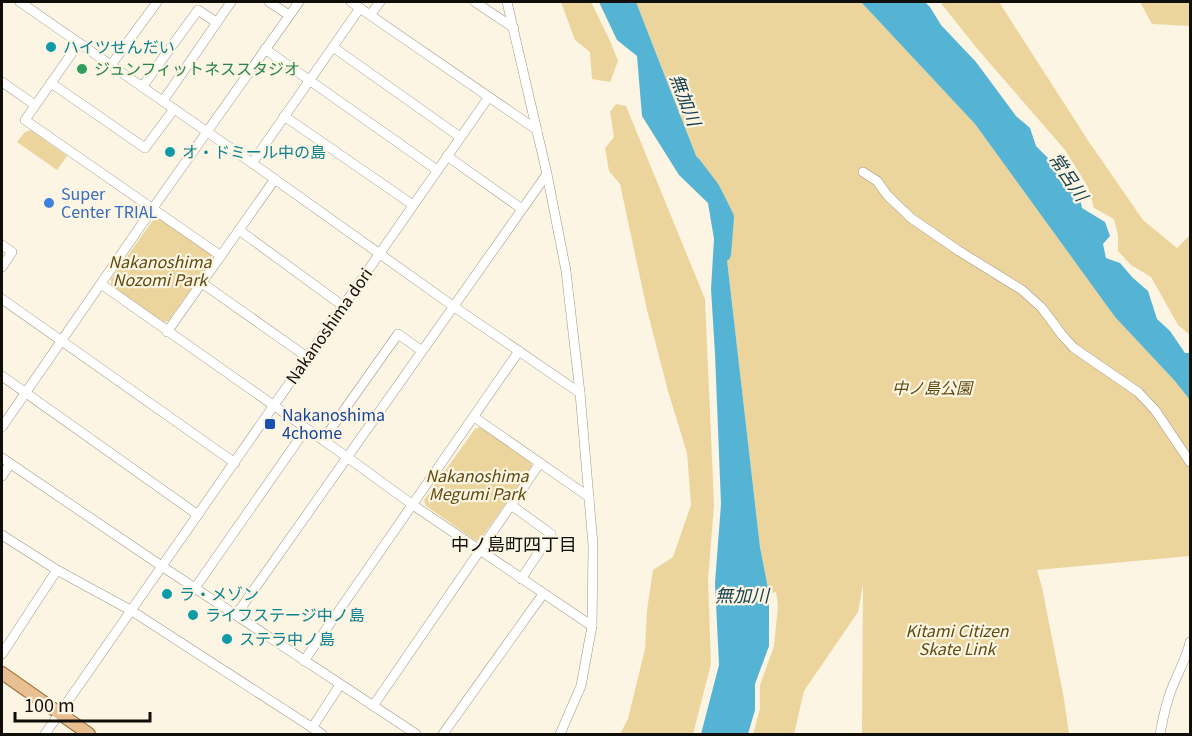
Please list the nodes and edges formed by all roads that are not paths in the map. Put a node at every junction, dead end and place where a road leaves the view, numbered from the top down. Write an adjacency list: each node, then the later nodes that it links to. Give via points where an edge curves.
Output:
1 (20, 2): 15 (street, Nakanoshima dori)
2 (157, 2): 18 (street)
3 (231, 2): 13 (street)
4 (269, 2): 11 (street)
5 (299, 2): 11 (street)
6 (351, 2): 10 (street)
7 (380, 2): 12 (street)
8 (476, 2): 14 (street)
9 (507, 2): 14 (street)
10 (360, 8): 12 (street); 16 (street)
11 (289, 15): 17 (street)
12 (370, 15): 23 (street)
13 (216, 22): 22 (street, via 198,10); 24 (street)
14 (514, 28): 28 (street)
15 (79, 43): 18 (street, Nakanoshima dori); 21 (street)
16 (333, 47): 20 (street); 30 (street)
17 (265, 50): 20 (street); 29 (street)
18 (111, 65): 22 (street, Nakanoshima dori)
19 (2, 81): 25 (street)
20 (309, 81): 27 (street); 33 (street)
21 (51, 82): 25 (street); 26 (street, via 145,148)
22 (142, 87): 24 (street, Nakanoshima dori)
23 (488, 98): 28 (street); 30 (street)
24 (163, 101): 26 (street, Nakanoshima dori)
25 (35, 105): 38 (street, via 25,120)
26 (174, 109): 29 (street, Nakanoshima dori)
27 (284, 116): 32 (street); 37 (street)
28 (537, 130): 35 (street)
29 (207, 133): 32 (street, Nakanoshima dori); 38 (street)
30 (460, 137): 31 (street)
31 (447, 156): 33 (street); 39 (street)
32 (252, 163): 36 (street, Nakanoshima dori)
33 (437, 170): 37 (street)
34 (863, 172): 65 (street, via 877,181 911,218 1022,290 1074,348 1138,392)
35 (548, 174): 39 (street); 57 (street, via 566,271)
36 (275, 179): 40 (street); 42 (street, Nakanoshima dori)
37 (413, 205): 42 (street)
38 (153, 208): 43 (street); 46 (street)
39 (522, 209): 49 (street)
40 (239, 230): 43 (street); 48 (street)
41 (2, 245): 44 (street, via 12,252)
42 (379, 254): 48 (street, Nakanoshima dori); 49 (street)
43 (221, 256): 45 (street)
44 (2, 267)
45 (202, 283): 50 (street); 54 (street)
46 (101, 284): 50 (street); 51 (street)
47 (2, 299): 51 (street)
48 (343, 306): 54 (street, Nakanoshima dori)
49 (453, 306): 52 (street); 53 (street)
50 (167, 332): 58 (street)
51 (62, 340): 56 (street); 66 (street)
52 (422, 351): 62 (street, via 398,334); 63 (street)
53 (519, 351): 57 (street); 59 (street)
54 (307, 357): 58 (street, Nakanoshima dori)
55 (2, 376): 56 (street)
56 (26, 392): 60 (street); 72 (street)
57 (580, 393): 69 (street)
58 (274, 406): 61 (street); 66 (street, Nakanoshima dori)
59 (474, 417): 67 (street); 70 (street)
60 (2, 427)
61 (306, 429): 62 (street); 78 (street)
62 (323, 440): 63 (street)
63 (347, 457): 70 (street); 81 (street)
64 (6, 461): 68 (street); 75 (street)
65 (1191, 462)
66 (235, 463): 72 (street, Nakanoshima dori)
67 (540, 463): 69 (street); 71 (street)
68 (2, 476)
69 (590, 497): 82 (street)
70 (413, 505): 74 (street); 85 (street)
71 (511, 505): 74 (street); 77 (street, via 551,534)
72 (198, 515): 75 (street, Nakanoshima dori)
73 (2, 535): 76 (street)
74 (479, 551): 77 (street); 88 (street)
75 (163, 567): 78 (street); 80 (street, Nakanoshima dori)
76 (57, 570): 80 (street); 84 (street)
77 (521, 579): 79 (street)
78 (195, 588): 81 (street)
79 (543, 594): 82 (street); 95 (street)
80 (132, 611): 89 (street, Nakanoshima dori); 90 (street)
81 (236, 615): 85 (street)
82 (592, 626): 96 (street, via 581,686)
83 (1191, 642): 97 (street, via 1174,683)
84 (2, 654)
85 (304, 661): 87 (street)
86 (2, 672): 89 (main road)
87 (340, 685): 88 (street); 90 (street)
88 (373, 706): 94 (street)
89 (59, 714): 91 (street, Nakanoshima dori); 92 (main road)
90 (312, 728): 93 (street)
91 (45, 735)
92 (89, 735)
93 (322, 735)
94 (416, 735)
95 (443, 735)
96 (560, 735)
97 (1160, 735)

